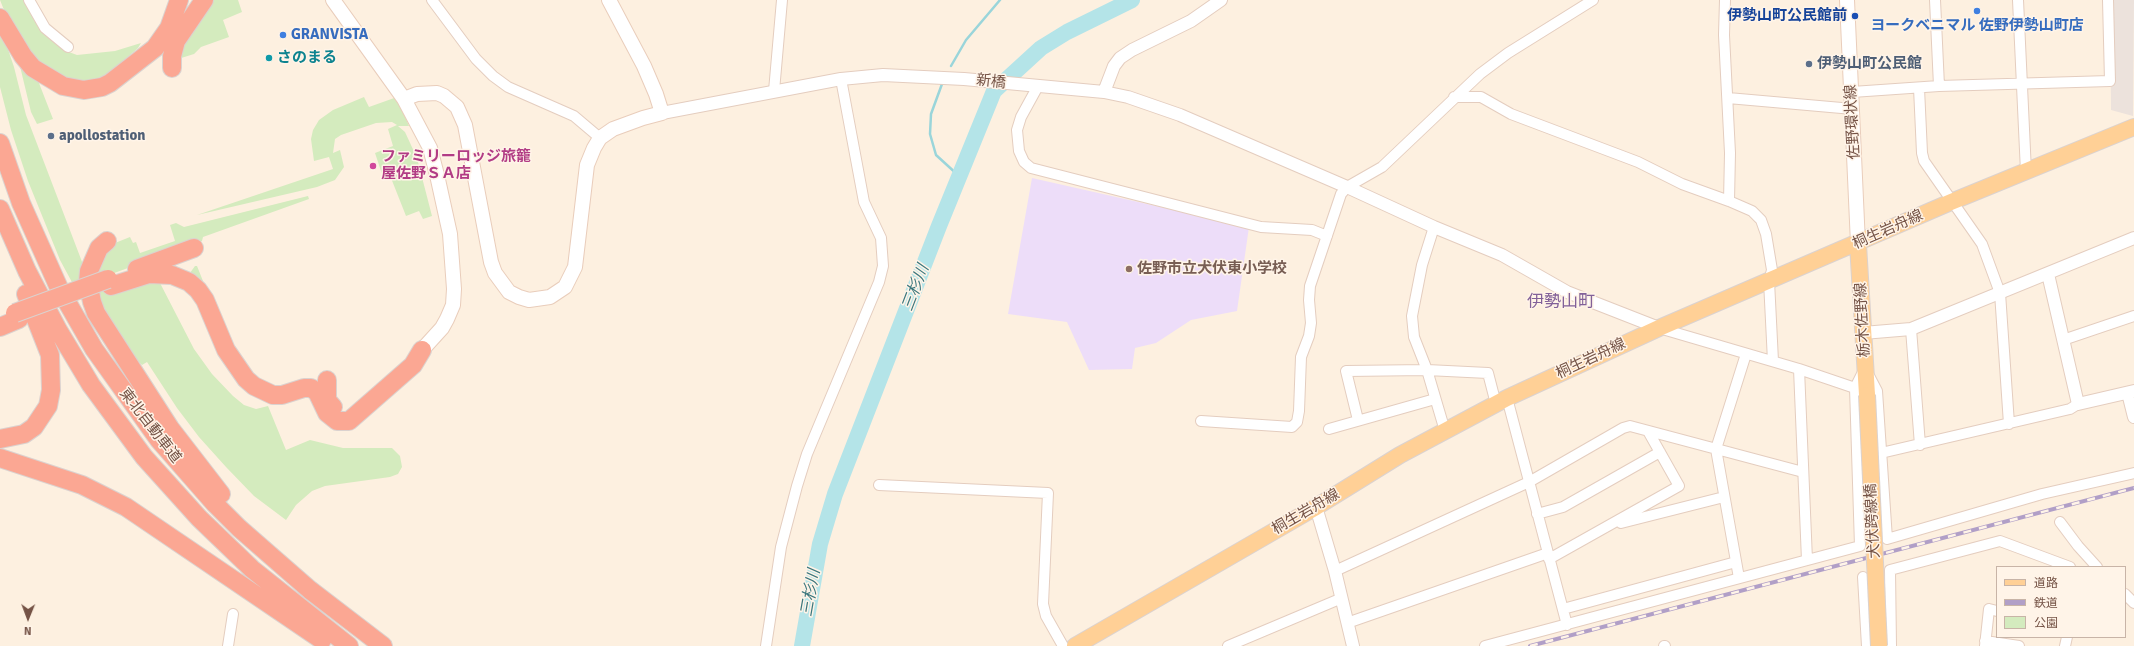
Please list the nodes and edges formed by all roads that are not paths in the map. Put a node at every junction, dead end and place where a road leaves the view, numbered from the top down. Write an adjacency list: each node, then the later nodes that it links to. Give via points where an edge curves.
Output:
1 (29, 0): 16 (street, via 45,28)
2 (179, 0): 15 (highway, via 164,38 155,48 110,83 84,90 63,86 34,68 23,56)
3 (204, 0): 17 (highway, via 176,41)
4 (333, 0): 28 (main road)
5 (432, 0): 32 (street, via 476,59 493,76 508,87 574,116)
6 (609, 0): 30 (main road, via 644,66)
7 (782, 0): 23 (street)
8 (1221, 0): 24 (street, via 1191,21 1120,58 1114,66)
9 (1593, 0): 26 (street, via 1508,53)
10 (1725, 0): 27 (street, via 1724,35)
11 (1847, 0): 25 (main road, 佐野環状線)
12 (1935, 0): 21 (street)
13 (2018, 0): 19 (street)
14 (2108, 0): 19 (street, via 2110,81)
15 (0, 18)
16 (68, 47)
17 (172, 68)
18 (841, 79): 20 (street, 新橋, via 910,75); 23 (street, 新橋); 115 (street, via 864,202 881,238 883,266 879,282 807,454 797,486 781,547)
19 (2022, 83): 21 (street); 34 (street)
20 (1038, 86): 24 (street, 新橋); 41 (street, via 1017,130 1019,151 1024,162 1032,168 1261,227 1312,230)
21 (1939, 86): 22 (street)
22 (1919, 88): 25 (street); 37 (street, via 1922,153)
23 (774, 91): 30 (street, 新橋)
24 (1104, 92): 35 (street, 新橋, via 1128,97 1180,115)
25 (1852, 92): 29 (main road, 佐野環状線)
26 (1454, 97): 35 (street, via 1382,167); 36 (street, via 1481,97 1511,114 1638,162 1682,184)
27 (1728, 98): 29 (street); 36 (street)
28 (404, 99): 32 (main road, via 417,94 437,94 444,96 457,107 468,139 490,262 509,292 529,300 539,300 553,295 565,287 570,278 578,254 587,165); 57 (main road, via 430,148 450,234 454,289 447,319)
29 (1853, 109): 44 (main road, 佐野環状線)
30 (662, 113): 32 (main road, via 613,129)
31 (2134, 127): 34 (main road, 桐生岩舟線)
32 (600, 138)
33 (0, 143): 101 (highway, 東北自動車道, via 24,210 59,288 94,349 134,408 215,504)
34 (2026, 172): 37 (main road, 桐生岩舟線)
35 (1347, 187): 39 (street, 新橋); 41 (street, via 1341,194)
36 (1729, 201): 47 (street, via 1752,211 1761,220 1772,270)
37 (1951, 202): 44 (main road, 桐生岩舟線); 49 (street, via 1982,244)
38 (0, 209): 113 (highway, 東北自動車道, via 27,271 58,330 91,385 144,457 199,518 241,559)
39 (1434, 227): 53 (street, 新橋, via 1509,258 1567,292); 62 (street, via 1422,265 1412,316 1414,337)
40 (0, 236): 76 (highway, via 47,348 52,364 52,390 48,406 34,427 24,434)
41 (1327, 236): 71 (street, via 1310,286 1311,323 1301,357 1297,422 1292,427)
42 (2134, 238): 46 (street)
43 (107, 241): 101 (highway, via 99,248 89,271 88,282 96,313 165,422 200,469 225,498 293,563)
44 (1858, 244): 47 (main road, 桐生岩舟線); 55 (main road, 栃木佐野線)
45 (194, 248): 48 (highway)
46 (2048, 274): 49 (street); 56 (street)
47 (1768, 281): 53 (main road, 桐生岩舟線); 59 (street)
48 (109, 283): 51 (highway); 57 (highway, via 149,274 172,275 189,282 205,300 226,350 246,379 273,395 311,388 317,392 327,413 337,421 349,420 374,400 413,365)
49 (2000, 293): 54 (street); 72 (street)
50 (2134, 316): 56 (street)
51 (11, 317): 52 (highway)
52 (0, 327)
53 (1659, 328): 58 (street); 67 (main road, 桐生岩舟線)
54 (1912, 329): 55 (street); 77 (street)
55 (1863, 333): 60 (main road, 栃木佐野線)
56 (2063, 340): 68 (street)
57 (422, 350): 63 (highway, via 352,409 340,411 330,404 326,394)
58 (1746, 354): 59 (street); 78 (street)
59 (1773, 362): 61 (street)
60 (1865, 368): 64 (main road, 栃木佐野線); 80 (street, via 1877,392)
61 (1800, 369): 64 (street); 82 (street)
62 (1427, 370): 66 (street); 67 (street, via 1488,373); 70 (street, via 1346,371)
63 (327, 380)
64 (1861, 392): 93 (street, via 1860,546); 122 (main road, 犬伏跨線橋, bridge)
65 (2131, 392): 68 (street); 69 (street)
66 (1435, 399): 70 (street); 74 (street)
67 (1502, 401): 74 (main road, 桐生岩舟線); 84 (street)
68 (2078, 404): 72 (street, via 2070,409)
69 (2134, 418)
70 (1358, 420): 73 (street)
71 (1201, 422)
72 (2009, 424): 77 (street)
73 (1330, 429)
74 (1445, 431): 87 (main road, 桐生岩舟線)
75 (1648, 431): 78 (street); 79 (street); 84 (street, via 1630,426 1623,428)
76 (0, 439)
77 (1920, 445): 80 (street)
78 (1716, 449): 82 (street); 86 (street)
79 (1660, 452): 88 (street, via 1564,507); 90 (street, via 1679,486)
80 (1881, 453): 83 (street, via 1887,538 2042,494)
81 (0, 458): 112 (highway, via 82,485 126,507)
82 (1803, 472): 93 (street)
83 (2134, 473)
84 (1529, 482): 88 (street); 98 (street)
85 (879, 485): 116 (street, via 1048,493 1043,604 1046,616)
86 (1724, 497): 90 (street); 94 (street)
87 (1316, 507): 98 (street); 117 (main road, 桐生岩舟線)
88 (1538, 514): 91 (street)
89 (2060, 522): 97 (street)
90 (1607, 526): 91 (street)
91 (1548, 556): 105 (street); 108 (street)
92 (2044, 556): 95 (street); 96 (street); 122 (street, via 2000,541 1890,570)
93 (1807, 560): 100 (street)
94 (1736, 562): 100 (street); 105 (street)
95 (2042, 566)
96 (2068, 566)
97 (2096, 566)
98 (1335, 571): 103 (street)
99 (1863, 577): 121 (street)
100 (1739, 578): 109 (street)
101 (310, 590): 114 (highway, 東北自動車道)
102 (2126, 595): 104 (street)
103 (1342, 598): 108 (street); 118 (street)
104 (2134, 603)
105 (1562, 609): 109 (street)
106 (1996, 610): 110 (street, via 1989,609)
107 (233, 614): 111 (street)
108 (1347, 623): 119 (street)
109 (1567, 625): 120 (street)
110 (1985, 643): 123 (street)
111 (228, 646)
112 (331, 646)
113 (349, 646)
114 (383, 646)
115 (766, 646)
116 (1063, 646)
117 (1075, 646)
118 (1228, 646)
119 (1353, 646)
120 (1485, 646)
121 (1866, 646)
122 (1889, 646)
123 (2019, 646)

